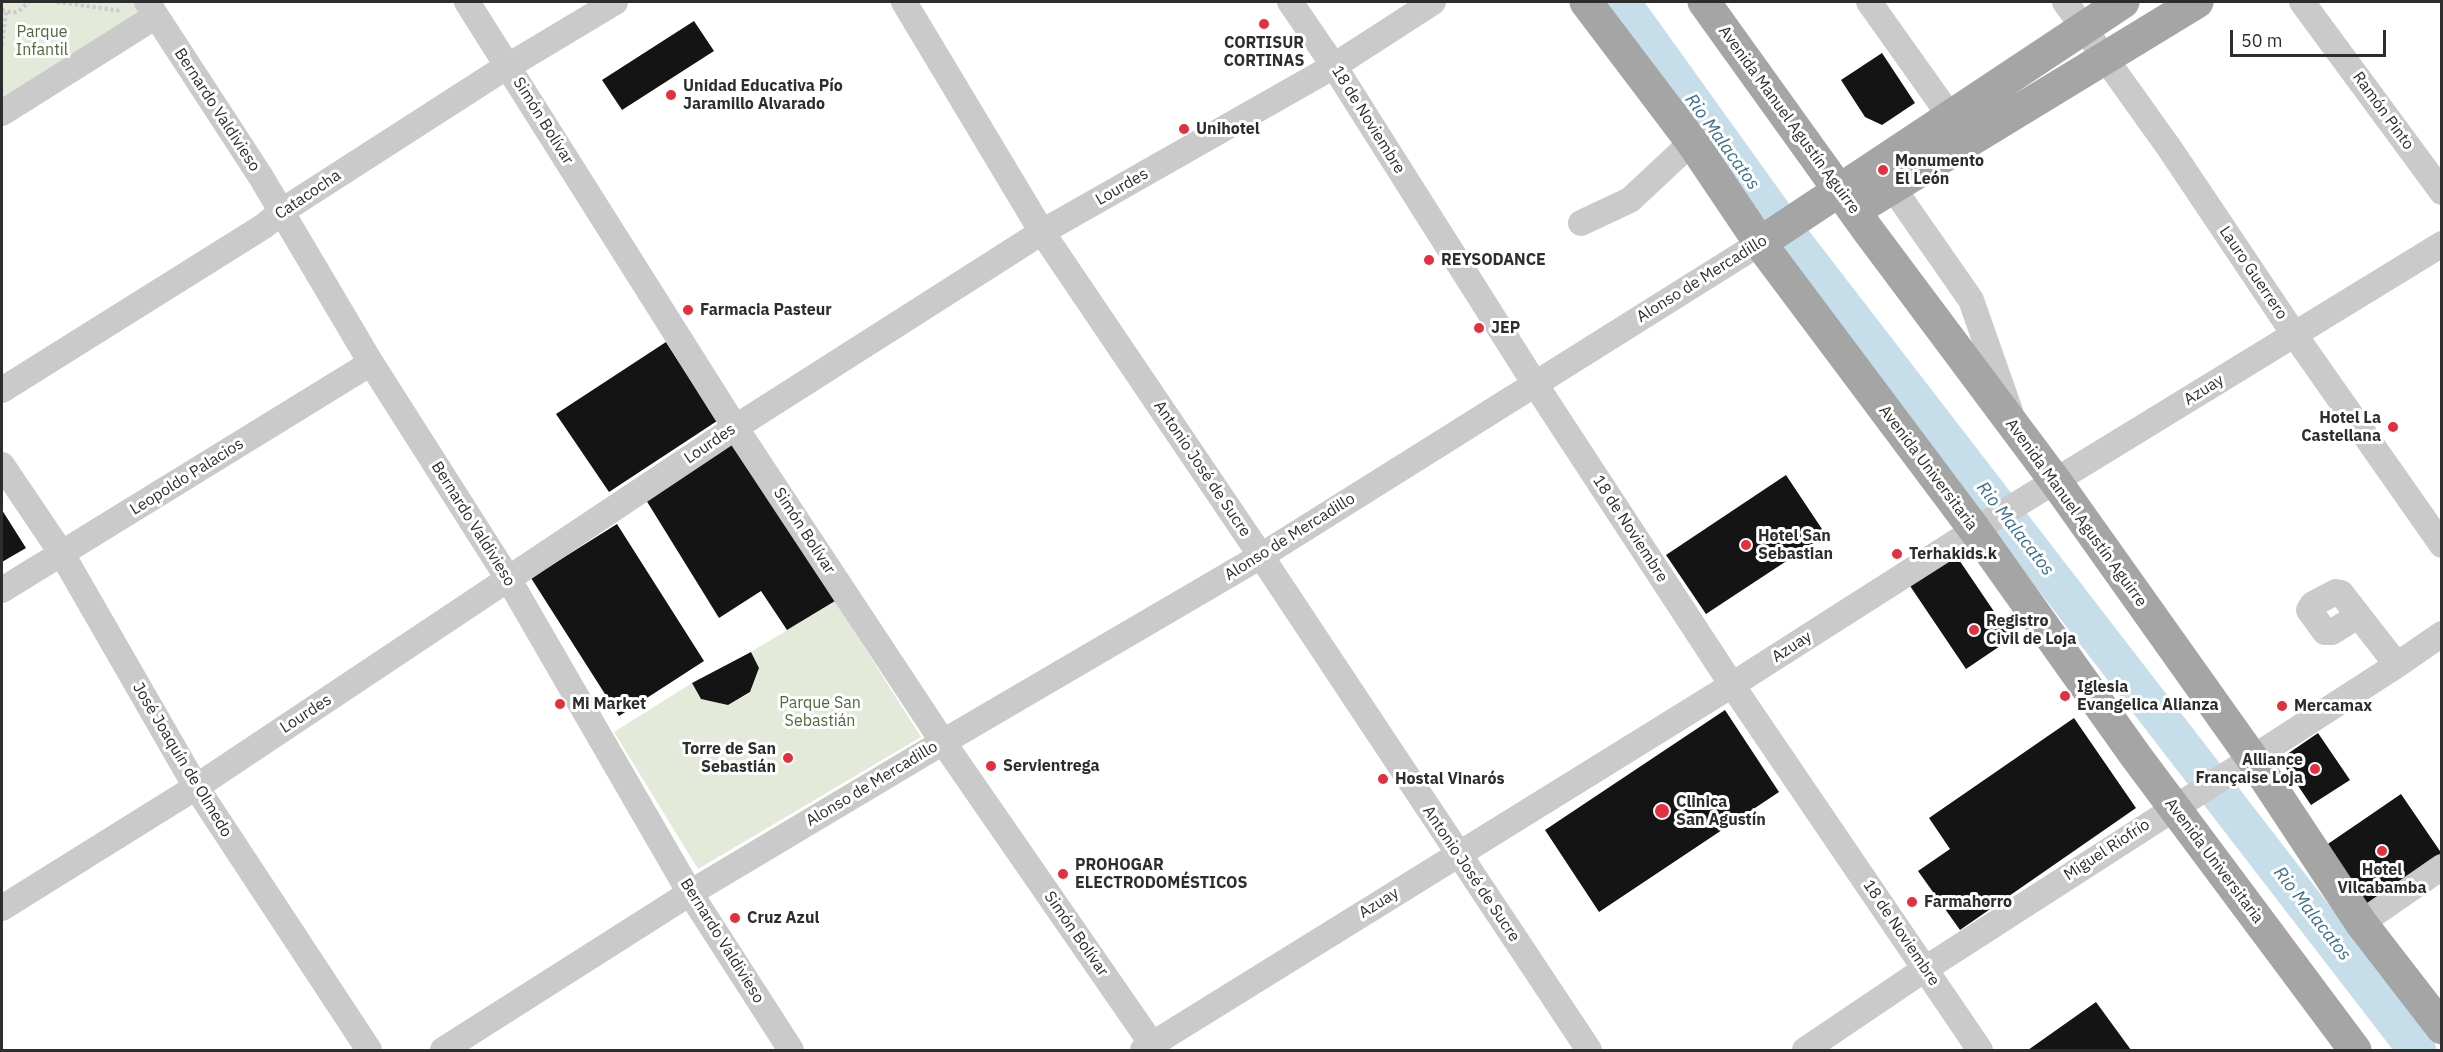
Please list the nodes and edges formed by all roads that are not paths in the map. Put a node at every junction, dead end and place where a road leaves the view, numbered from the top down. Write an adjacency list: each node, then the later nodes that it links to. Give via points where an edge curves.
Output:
1 (467, 2): 15 (street, Simón Bolívar)
2 (615, 2): 15 (street, Catacocha)
3 (904, 2): 26 (street, Antonio José de Sucre)
4 (1290, 2): 16 (street, 18 de Noviembre)
5 (1433, 2): 16 (street, Lourdes)
6 (1586, 2): 19 (main road, Avenida Universitaria)
7 (1704, 2): 23 (main road, Avenida Manuel Agustín Aguirre)
8 (1869, 2): 18 (street)
9 (2123, 2): 13 (main road, Alonso de Mercadillo)
10 (2197, 2): 14 (main road, Alonso de Mercadillo)
11 (2302, 2): 22 (street, Ramón Pinto)
12 (152, 9): 17 (street); 24 (street, Bernardo Valdivieso)
13 (2074, 14): 14 (street, Lauro Guerrero); 18 (main road, Alonso de Mercadillo)
14 (2105, 58): 20 (main road, Alonso de Mercadillo); 29 (street, Lauro Guerrero)
15 (508, 66): 24 (street, Catacocha); 33 (street, Simón Bolívar)
16 (1335, 66): 26 (street, Lourdes); 31 (street, 18 de Noviembre)
17 (2, 113)
18 (1950, 116): 20 (main road, Alonso de Mercadillo)
19 (1692, 142): 25 (street, via 1630,200); 27 (main road, Avenida Universitaria)
20 (1922, 153): 21 (main road, Alonso de Mercadillo); 23 (main road, Alonso de Mercadillo)
21 (1893, 188): 23 (main road, Alonso de Mercadillo); 34 (street, via 1971,300)
22 (2442, 192)
23 (1842, 199): 27 (main road, Alonso de Mercadillo); 34 (main road, Avenida Manuel Agustín Aguirre)
24 (282, 211): 30 (street, Bernardo Valdivieso); 32 (street, Catacocha)
25 (1581, 223)
26 (1042, 232): 33 (street, Lourdes); 40 (street, Antonio José de Sucre)
27 (1769, 237): 31 (street, Alonso de Mercadillo); 37 (main road, Avenida Universitaria)
28 (2442, 244): 29 (street, Azuay)
29 (2294, 334): 36 (street, Azuay); 38 (street, Lauro Guerrero)
30 (371, 363): 39 (street, Leopoldo Palacios); 41 (street, Bernardo Valdivieso)
31 (1535, 384): 40 (street, Alonso de Mercadillo); 46 (street, 18 de Noviembre)
32 (2, 390)
33 (735, 427): 41 (street, Lourdes); 47 (street, Simón Bolívar)
34 (2017, 431): 36 (main road, Avenida Manuel Agustín Aguirre)
35 (2, 465): 39 (street, José Joaquín de Olmedo)
36 (2050, 485): 37 (street, Azuay); 48 (main road, Avenida Manuel Agustín Aguirre)
37 (1982, 525): 46 (street, Azuay); 50 (main road, Avenida Universitaria)
38 (2442, 545)
39 (62, 554): 42 (street, Leopoldo Palacios); 49 (street, José Joaquín de Olmedo)
40 (1261, 556): 47 (street, Alonso de Mercadillo); 51 (street, Antonio José de Sucre)
41 (509, 580): 49 (street, Lourdes); 53 (street, Bernardo Valdivieso)
42 (2, 590)
43 (2358, 616): 45 (street)
44 (2442, 634): 45 (street, Miguel Riofrío)
45 (2397, 665): 48 (street, Miguel Riofrío)
46 (1732, 685): 51 (street, Azuay); 56 (street, 18 de Noviembre)
47 (943, 742): 53 (street, Alonso de Mercadillo); 58 (street, Simón Bolívar)
48 (2248, 761): 50 (street, Miguel Riofrío); 55 (main road, Avenida Manuel Agustín Aguirre)
49 (196, 787): 54 (street, Lourdes); 59 (street, José Joaquín de Olmedo)
50 (2180, 803): 56 (street, Miguel Riofrío); 65 (main road, Avenida Universitaria)
51 (1458, 855): 58 (street, Azuay); 62 (street, Antonio José de Sucre)
52 (2442, 867): 55 (street)
53 (690, 893): 60 (street, Alonso de Mercadillo); 61 (street, Bernardo Valdivieso)
54 (2, 908)
55 (2361, 922): 57 (main road, Avenida Manuel Agustín Aguirre)
56 (1925, 969): 63 (street, Miguel Riofrío); 64 (street, 18 de Noviembre)
57 (2442, 1028)
58 (1150, 1049)
59 (369, 1050)
60 (443, 1050)
61 (791, 1050)
62 (1589, 1050)
63 (1805, 1050)
64 (1980, 1050)
65 (2355, 1050)

